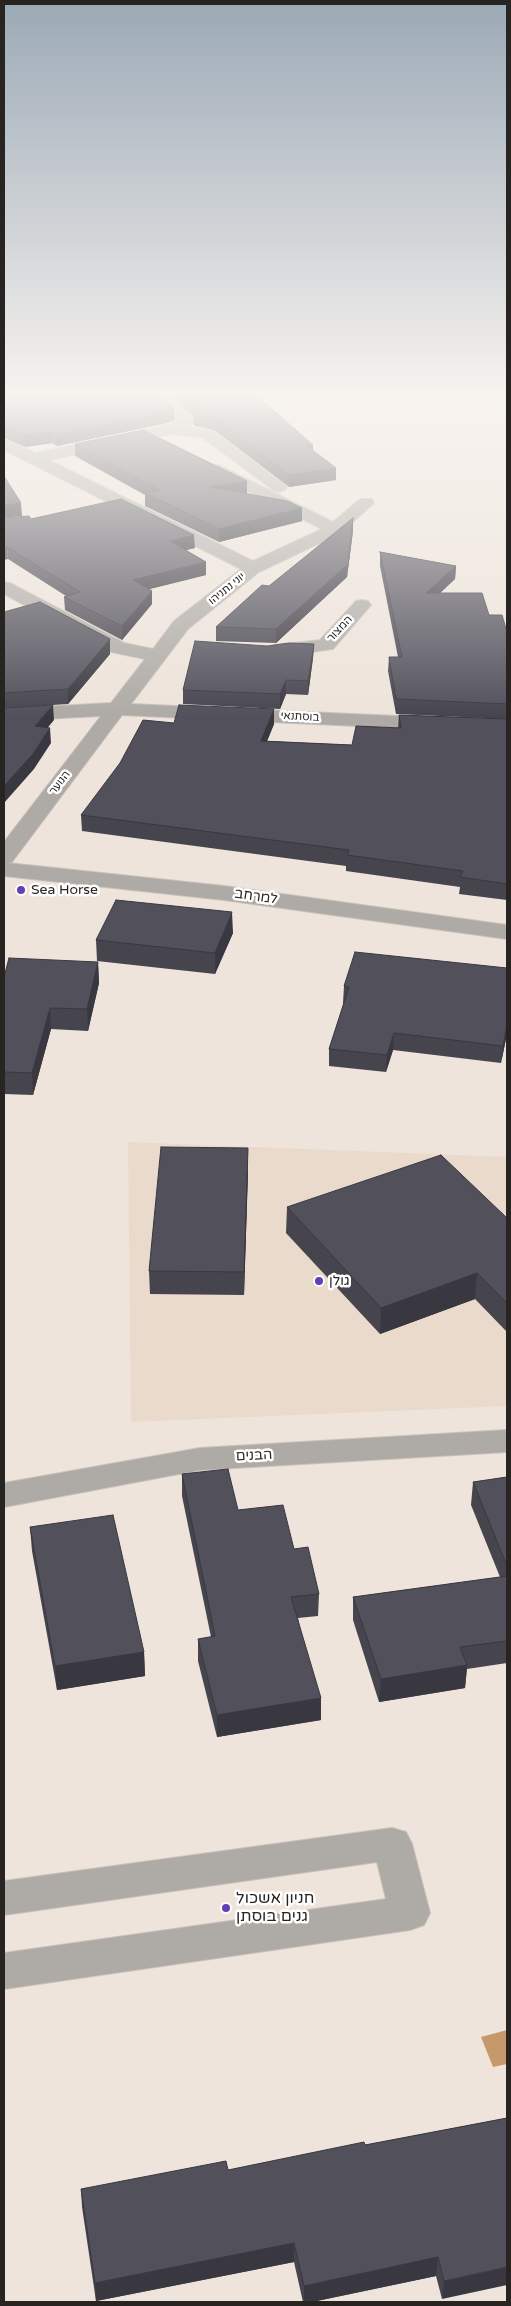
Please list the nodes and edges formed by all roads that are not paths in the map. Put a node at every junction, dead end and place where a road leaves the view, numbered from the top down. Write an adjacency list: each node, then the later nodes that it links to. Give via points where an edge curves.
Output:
1 (113, 502): 6 (street)
2 (122, 502): 8 (street)
3 (279, 502): 7 (street)
4 (298, 502): 7 (street)
5 (366, 503): 7 (street, יוני נתניהו)
6 (92, 507)
7 (334, 529): 8 (street, יוני נתניהו)
8 (253, 568): 11 (street, יוני נתניהו, via 182,626)
9 (4, 588): 11 (street, via 118,648)
10 (362, 605): 12 (street, המצור, via 326,645)
11 (170, 649): 13 (street, יוני נתניהו)
12 (258, 651)
13 (117, 709): 14 (street, בוסתנאי); 15 (street, בוסתנאי); 16 (street, הנוער)
14 (4, 715)
15 (507, 727)
16 (4, 857)
17 (4, 869): 18 (street, למרחב, via 224,893)
18 (507, 932)
19 (507, 1441): 20 (street, הבנים, via 200,1459)
20 (4, 1495)
21 (4, 1898): 22 (street, via 392,1844 410,1913)
22 (4, 1971)

